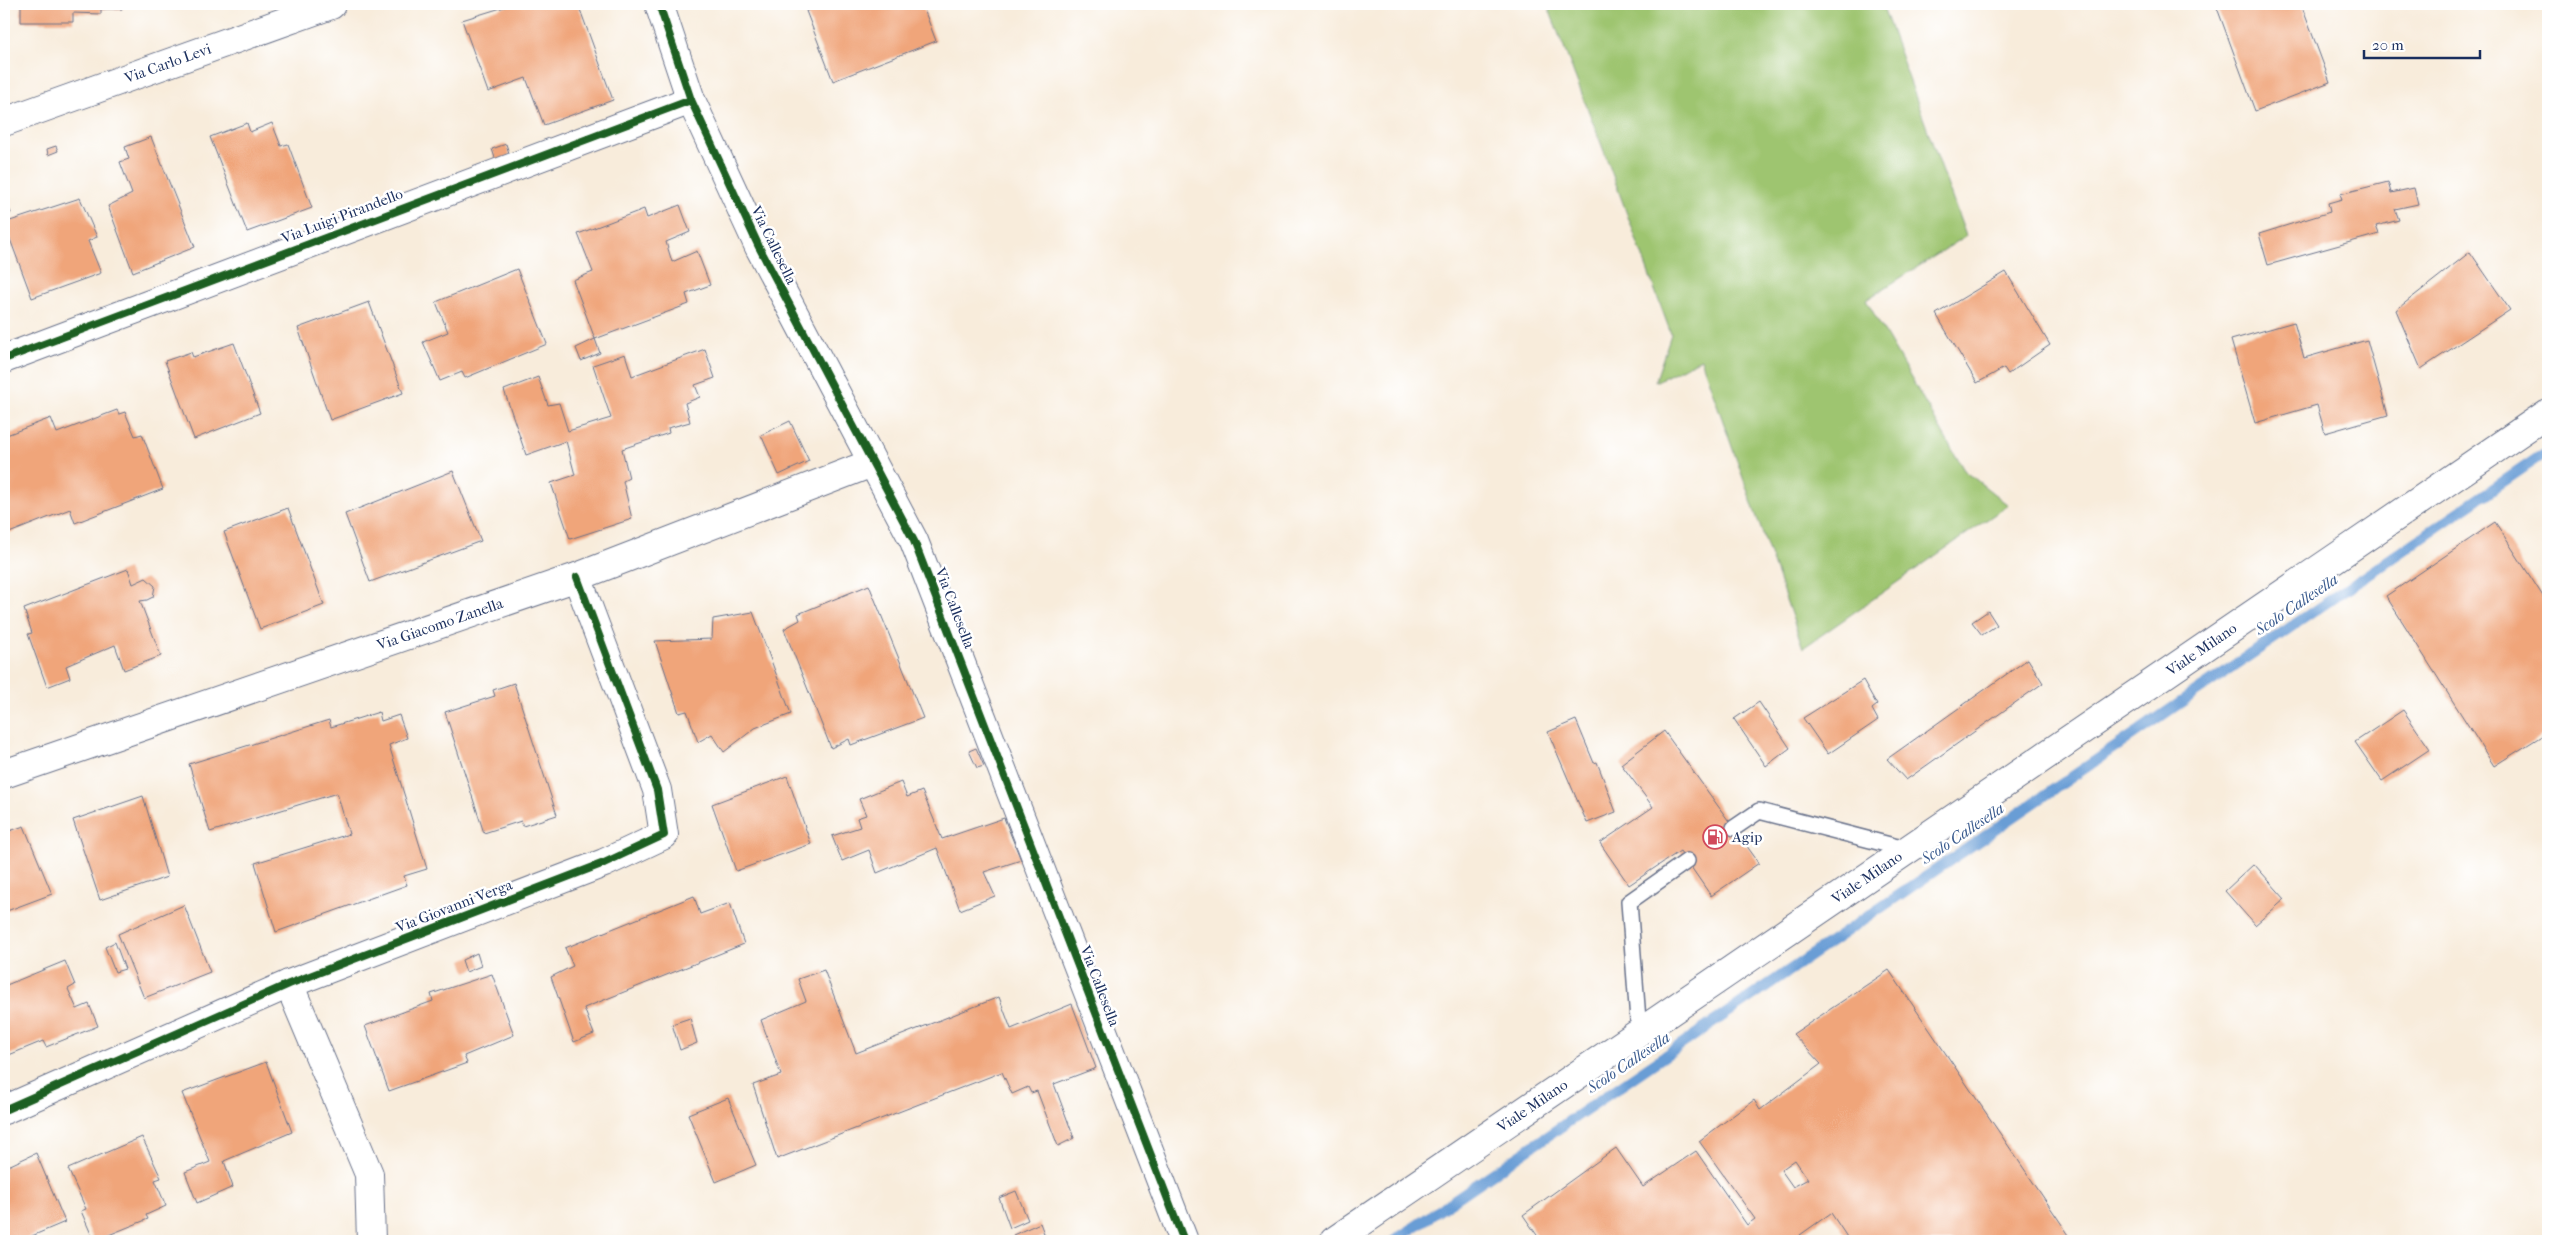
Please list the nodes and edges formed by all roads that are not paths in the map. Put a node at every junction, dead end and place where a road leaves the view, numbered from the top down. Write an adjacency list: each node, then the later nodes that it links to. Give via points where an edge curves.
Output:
1 (660, 4): 3 (street, Via Callesella)
2 (331, 5): 4 (street, Via Carlo Levi)
3 (691, 100): 5 (street, Via Luigi Pirandello); 7 (street, Via Callesella, via 759,247)
4 (4, 122)
5 (4, 359)
6 (2548, 413): 11 (street, Viale Milano)
7 (872, 463): 8 (street, Via Giacomo Zanella); 17 (street, Via Callesella, via 914,541)
8 (577, 578): 9 (street, Via Giacomo Zanella); 13 (street, Via Giovanni Verga, via 657,790 664,835 604,863)
9 (4, 774)
10 (1734, 828): 11 (lane, via 1759,811)
11 (1909, 850): 14 (street, Viale Milano)
12 (1687, 861): 14 (lane, via 1629,902)
13 (289, 984): 15 (street, Via Giovanni Verga); 16 (street, via 369,1174)
14 (1639, 1033): 18 (street, Viale Milano)
15 (4, 1110)
16 (371, 1241)
17 (1184, 1241)
18 (1334, 1241)

